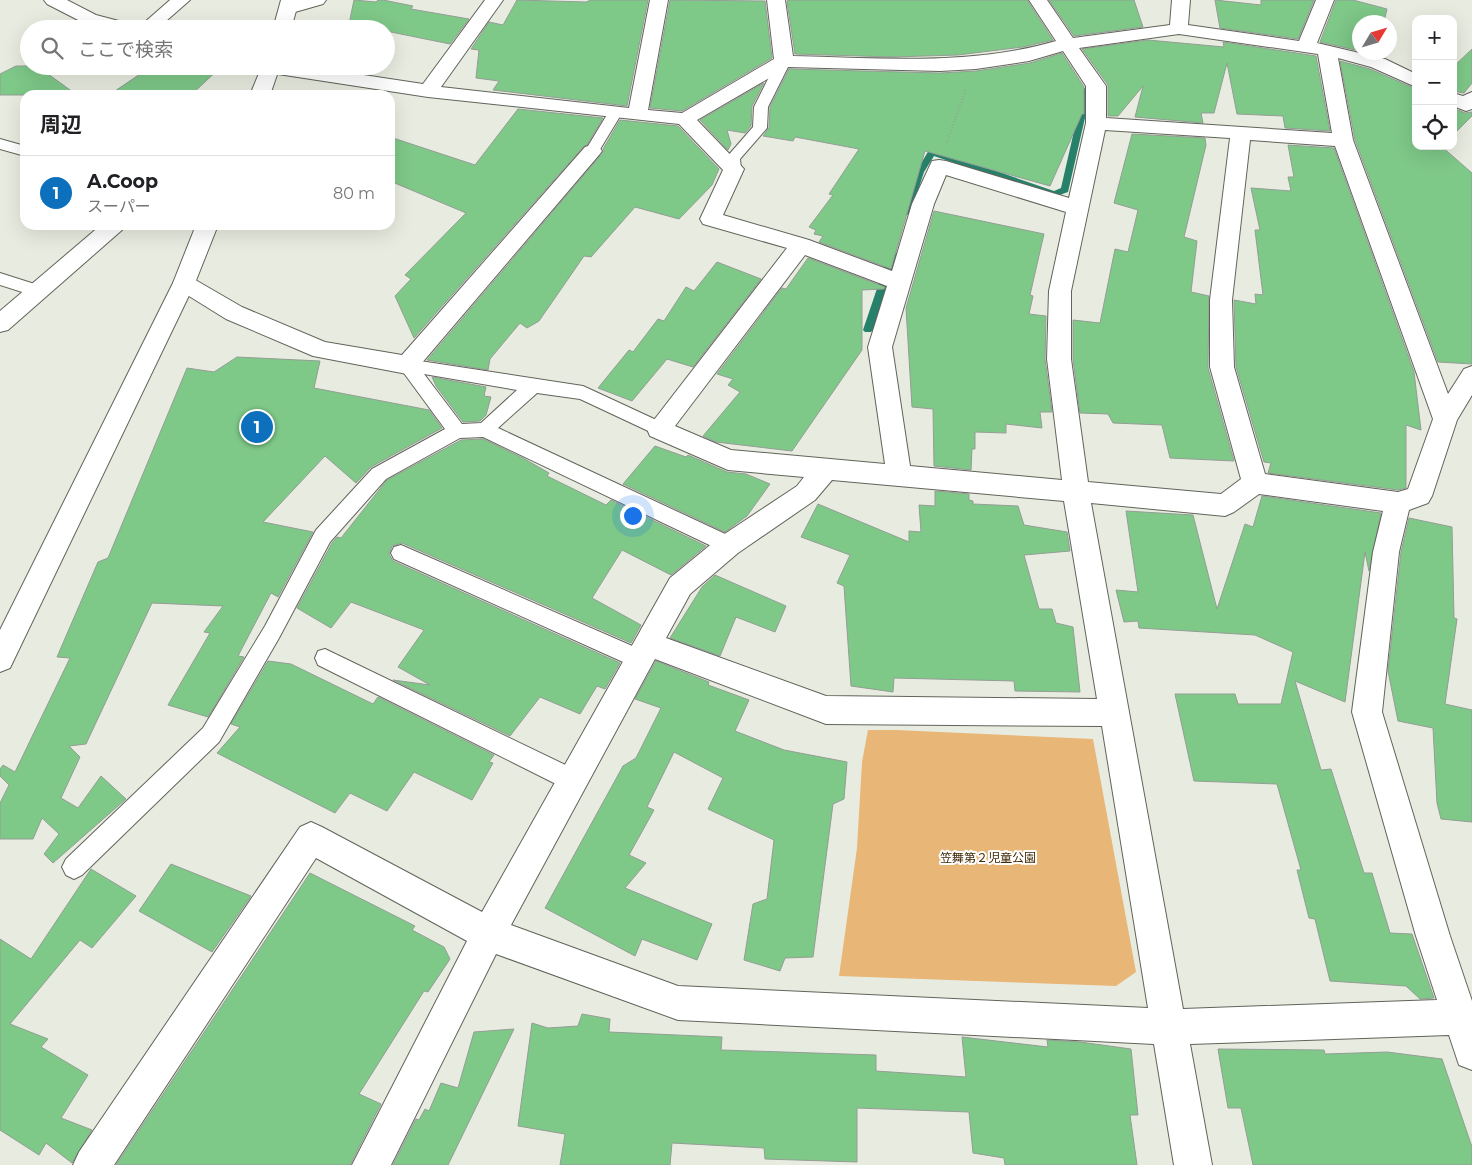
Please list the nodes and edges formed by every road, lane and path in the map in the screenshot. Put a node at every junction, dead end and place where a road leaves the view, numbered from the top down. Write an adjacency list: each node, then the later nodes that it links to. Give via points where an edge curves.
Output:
1 (53, 0): 11 (street)
2 (181, 0): 12 (street)
3 (317, 0): 10 (street)
4 (494, 0): 23 (street)
5 (659, 0): 25 (street)
6 (776, 0): 17 (street)
7 (1038, 0): 15 (street)
8 (1181, 0): 14 (street)
9 (1325, 0): 16 (street)
10 (289, 4): 13 (street)
11 (90, 20)
12 (157, 20)
13 (285, 20)
14 (1179, 29): 15 (street); 16 (street)
15 (1066, 44): 18 (street, via 1029,55); 27 (street, via 1096,86)
16 (1317, 48): 21 (street, via 1378,63); 29 (street)
17 (784, 61): 18 (street); 26 (street); 34 (lane, via 761,107 760,128 733,158)
18 (976, 63): 33 (path)
19 (266, 75): 22 (street)
20 (322, 75): 23 (street)
21 (1412, 79)
22 (262, 90)
23 (428, 91): 24 (street)
24 (615, 113): 25 (street); 32 (lane)
25 (637, 116): 26 (street)
26 (685, 119): 34 (street)
27 (1096, 124): 28 (street); 35 (street)
28 (1241, 133): 29 (street); 53 (street, via 1221,300 1222,367)
29 (1343, 140): 47 (street)
30 (0, 144): 31 (lane)
31 (20, 150)
32 (592, 151): 44 (street)
33 (939, 166): 35 (street); 40 (street, via 923,204)
34 (734, 169): 38 (street, via 711,219)
35 (1078, 208): 54 (street, via 1060,291 1059,359)
36 (108, 230): 42 (street)
37 (205, 230): 41 (street)
38 (801, 245): 40 (street); 48 (street)
39 (0, 279): 42 (lane)
40 (899, 282): 52 (street, via 880,347)
41 (184, 283): 44 (street, via 234,313 322,350); 60 (street)
42 (38, 291): 43 (street)
43 (0, 324)
44 (407, 364): 46 (lane); 50 (lane)
45 (1472, 374): 47 (street)
46 (533, 386): 48 (lane, via 583,393); 49 (lane)
47 (1445, 420): 55 (street, via 1419,496)
48 (659, 429): 51 (street, via 728,460)
49 (484, 430): 50 (lane); 56 (lane)
50 (457, 432): 63 (lane, via 379,474 323,536 272,632 211,735)
51 (826, 469): 52 (street); 56 (street, via 806,493)
52 (899, 475): 54 (street)
53 (1255, 483): 54 (street, via 1225,505); 55 (street)
54 (1076, 492): 61 (street)
55 (1398, 503): 65 (street, via 1386,552 1367,712)
56 (729, 545): 58 (street, via 680,586)
57 (401, 553): 58 (lane)
58 (643, 652): 61 (street, via 826,710); 62 (street)
59 (325, 658): 62 (lane)
60 (0, 659)
61 (1115, 713): 66 (street)
62 (572, 780): 64 (street)
63 (74, 867)
64 (488, 934): 66 (street, via 678,1003); 68 (street, via 311,838); 69 (street)
65 (1460, 1017): 66 (street); 67 (street)
66 (1170, 1027): 70 (street)
67 (1472, 1052)
68 (92, 1165)
69 (371, 1165)
70 (1193, 1165)

